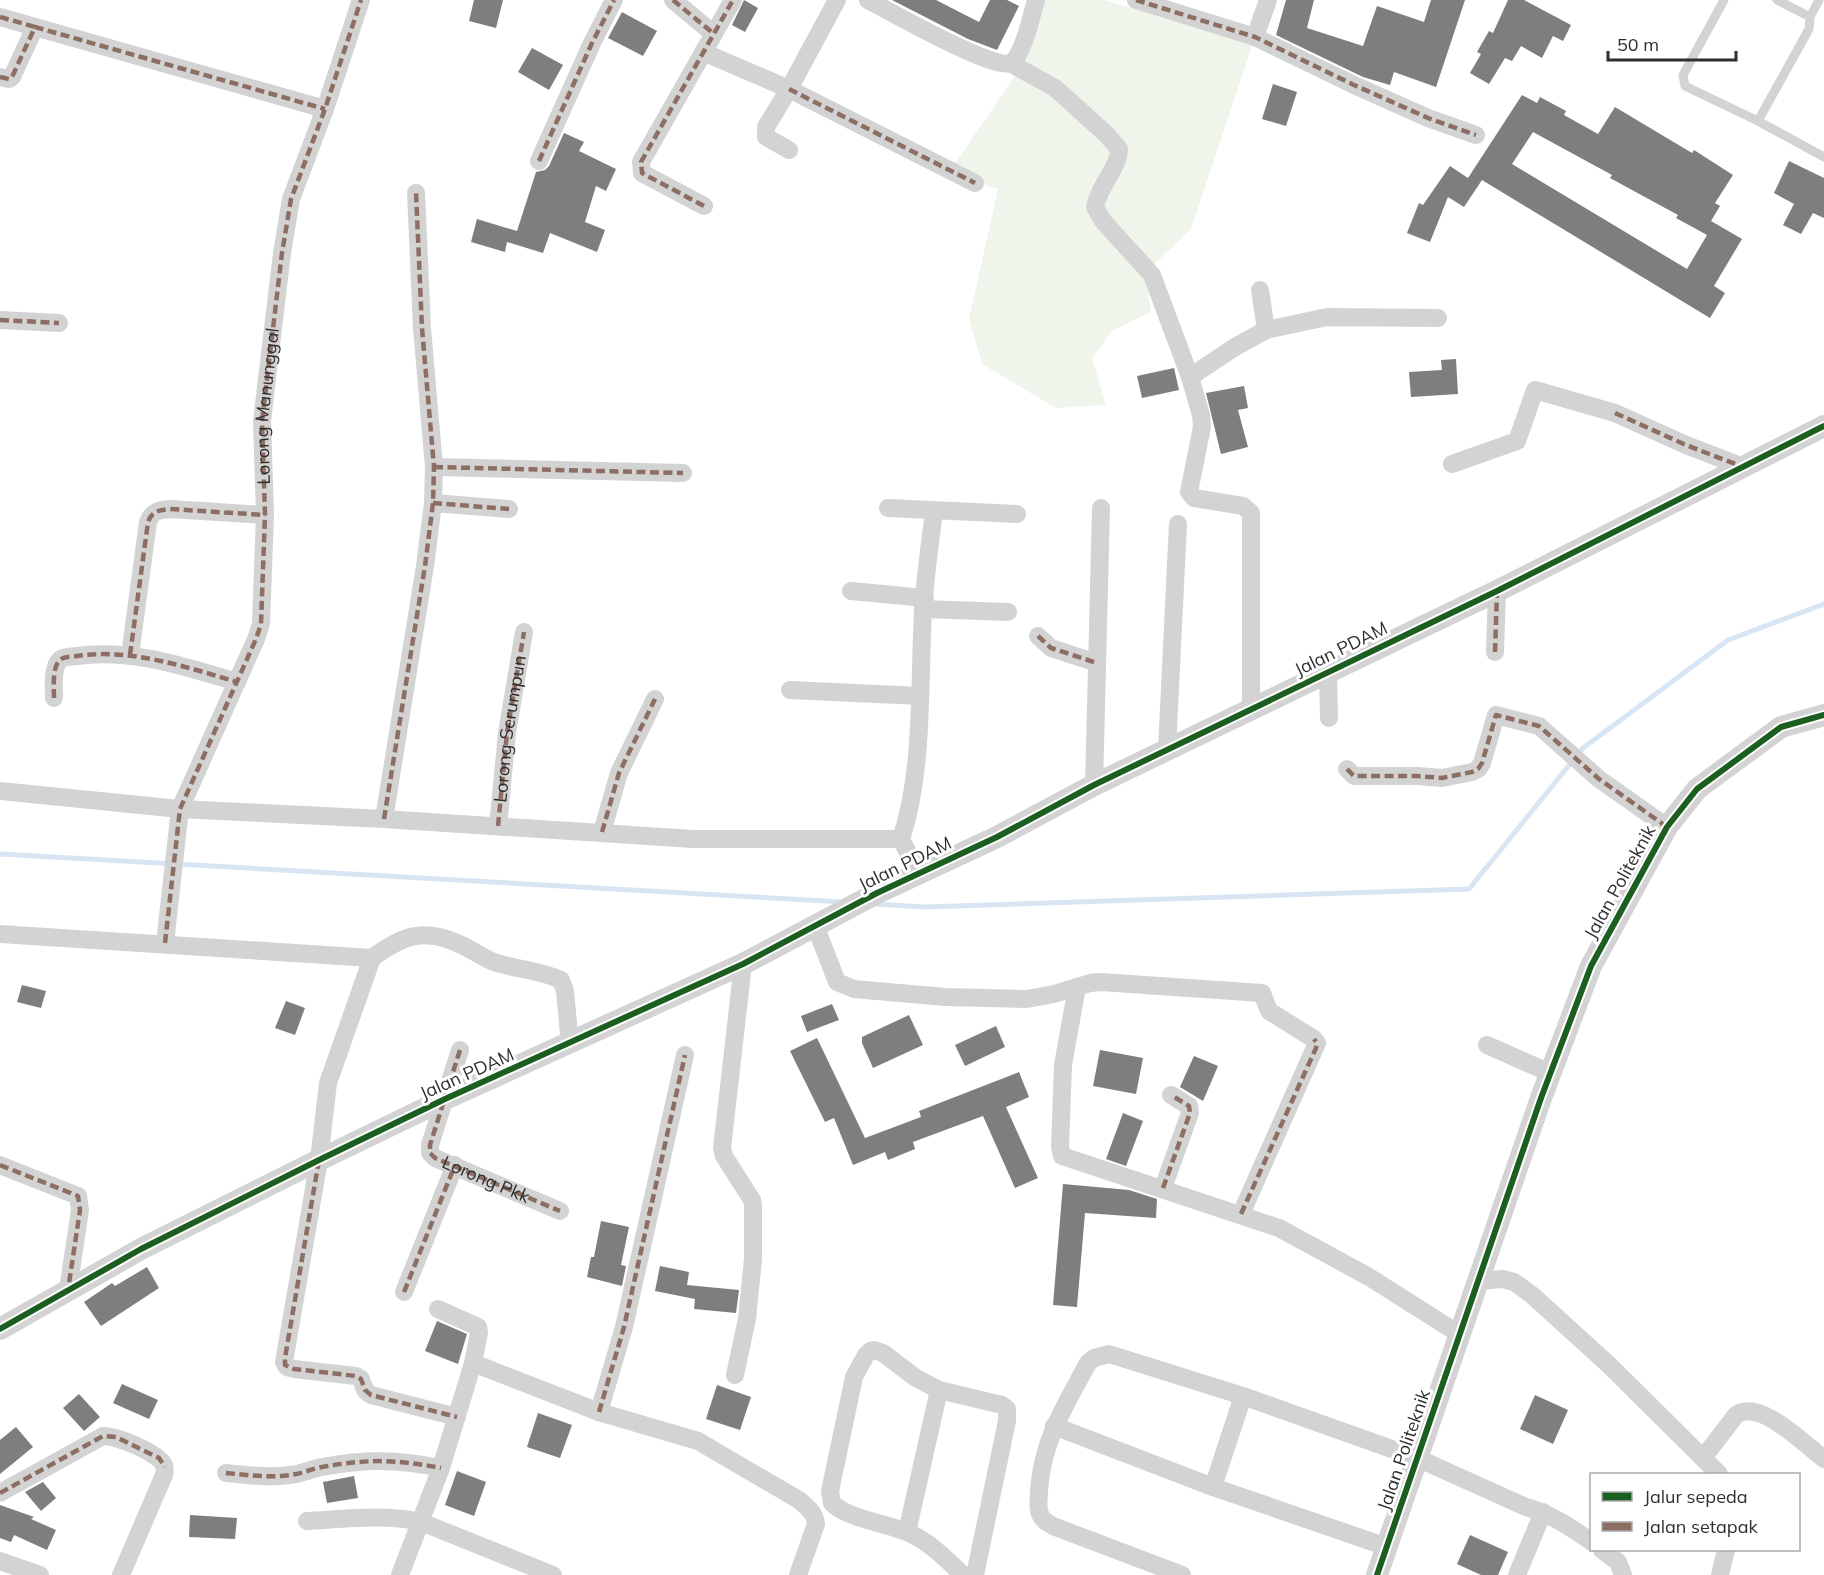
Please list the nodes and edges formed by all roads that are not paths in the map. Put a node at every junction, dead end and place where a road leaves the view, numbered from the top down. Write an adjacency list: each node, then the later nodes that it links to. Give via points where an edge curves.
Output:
1 (361, 0): 22 (street, Lorong Manunggal)
2 (614, 0): 27 (street)
3 (673, 0): 16 (street)
4 (733, 0): 16 (street)
5 (837, 0): 21 (street)
6 (868, 0): 19 (street, via 990,61)
7 (1036, 0): 19 (street, via 1019,53)
8 (1136, 0): 17 (street)
9 (1268, 0): 17 (street)
10 (1724, 0): 23 (lane, via 1683,75 1685,86)
11 (1777, 0): 14 (lane)
12 (1820, 0): 14 (lane)
13 (0, 17): 15 (street)
14 (1810, 17): 23 (lane, via 1809,28)
15 (36, 27): 20 (street, via 12,77); 22 (street)
16 (714, 34): 18 (street)
17 (1255, 37): 24 (street, via 1428,118)
18 (703, 52): 21 (street); 30 (street, via 640,167 642,173)
19 (1010, 63): 36 (street, via 1055,88 1118,147 1117,158 1096,201 1097,213 1152,275)
20 (0, 77)
21 (789, 89): 25 (street, via 765,134 770,141); 28 (street)
22 (325, 109): 47 (street, Lorong Manunggal, via 291,200 282,253 262,421)
23 (1758, 121): 26 (lane)
24 (1476, 135)
25 (789, 150)
26 (1824, 157)
27 (539, 161)
28 (975, 183)
29 (416, 193): 39 (street)
30 (704, 206)
31 (1260, 290): 35 (street)
32 (1438, 318): 35 (street, via 1327,317)
33 (0, 320): 34 (street)
34 (59, 323)
35 (1266, 330): 36 (street)
36 (1190, 377): 65 (street, via 1202,428 1189,492 1194,498 1243,506 1252,518)
37 (1824, 426): 40 (street, Jalan PDAM)
38 (1452, 464): 40 (street, via 1517,441 1535,390 1615,413)
39 (434, 467): 41 (street); 42 (street)
40 (1743, 467): 51 (street, Jalan PDAM)
41 (682, 472)
42 (433, 503): 45 (street); 73 (street)
43 (888, 508): 46 (street)
44 (1101, 508): 58 (street)
45 (509, 509)
46 (934, 511): 48 (street); 52 (street)
47 (265, 514): 57 (street, via 170,509 152,514); 60 (street, Lorong Manunggal, via 261,624)
48 (1017, 514)
49 (1178, 524): 68 (street)
50 (851, 591): 52 (street)
51 (1497, 591): 56 (street); 59 (street, Jalan PDAM)
52 (924, 604): 53 (street); 62 (street)
53 (1008, 612)
54 (524, 632): 74 (street, Lorong Serumpun, via 507,733)
55 (1038, 636): 58 (street, via 1051,648)
56 (1494, 652)
57 (130, 655): 60 (street); 63 (street, via 93,653 63,658 57,664)
58 (1097, 663): 70 (street)
59 (1328, 672): 65 (street, Jalan PDAM); 67 (street)
60 (237, 682): 72 (street, Lorong Manunggal)
61 (790, 690): 62 (street)
62 (920, 696): 77 (street, via 913,788)
63 (54, 698)
64 (655, 699): 76 (street, via 619,773)
65 (1251, 709): 68 (street, Jalan PDAM)
66 (1824, 716): 75 (street, Jalan Politeknik, via 1781,727 1697,789)
67 (1329, 718)
68 (1167, 749): 70 (street, Jalan PDAM)
69 (1347, 769): 75 (street, via 1354,776 1365,777 1442,778 1472,772 1482,763 1496,715 1535,723 1599,779)
70 (1094, 785): 78 (street, Jalan PDAM)
71 (0, 791): 72 (street)
72 (180, 809): 73 (street); 81 (street, Lorong Manunggal)
73 (384, 819): 74 (street)
74 (498, 826): 76 (street)
75 (1667, 827): 89 (street, Jalan Politeknik, via 1590,966)
76 (602, 832): 77 (street, via 693,839)
77 (900, 838): 78 (street)
78 (919, 874): 79 (street, Jalan PDAM)
79 (824, 921): 83 (street, Jalan PDAM); 84 (street, via 832,972 837,982 847,987 1026,999)
80 (0, 934): 81 (street)
81 (165, 943): 82 (street)
82 (372, 958): 85 (street, via 394,942 428,935 455,942 494,962 544,972 561,980 565,991); 92 (street, via 328,1083)
83 (744, 964): 85 (street, Jalan PDAM); 105 (street, via 722,1148 753,1206 747,1320)
84 (1077, 987): 95 (street, via 1063,1065 1061,1153 1068,1159); 97 (street, via 1101,982 1263,993 1271,1014 1317,1042)
85 (570, 1044): 91 (street, Jalan PDAM)
86 (1487, 1045): 89 (street)
87 (460, 1050): 91 (street)
88 (685, 1055): 108 (street, via 624,1327)
89 (1550, 1073): 98 (street, Jalan Politeknik)
90 (1171, 1095): 95 (street, via 1189,1106 1190,1113)
91 (445, 1099): 92 (street, Jalan PDAM); 94 (street, Lorong Pkk, via 429,1151 435,1158)
92 (319, 1160): 99 (street, Jalan PDAM); 109 (street, via 285,1365 294,1370 356,1376 371,1395)
93 (0, 1165): 99 (street, via 78,1196 80,1210)
94 (455, 1165): 96 (street, Lorong Pkk); 100 (street)
95 (1163, 1188): 97 (street)
96 (560, 1211)
97 (1240, 1214): 103 (street, via 1279,1228 1338,1260)
98 (1478, 1281): 103 (street, Jalan Politeknik); 112 (street, via 1503,1279 1532,1295)
99 (68, 1290): 102 (street, Jalan PDAM)
100 (404, 1292)
101 (438, 1310): 104 (street, via 478,1327)
102 (0, 1329)
103 (1459, 1334): 111 (street, Jalan Politeknik)
104 (473, 1363): 108 (street); 109 (street)
105 (735, 1375)
106 (939, 1390): 122 (street); 122 (street, via 874,1350 866,1355 853,1384 831,1500 843,1511); 134 (street, via 1002,1405 1008,1411)
107 (1243, 1396): 110 (street, via 1109,1354 1088,1363); 111 (street); 117 (street)
108 (599, 1412): 132 (street, via 698,1441 800,1500 811,1510 816,1524)
109 (457, 1417): 114 (street)
110 (1053, 1426): 117 (street); 135 (street, via 1040,1482 1038,1507 1045,1521)
111 (1417, 1458): 119 (street); 124 (street, Jalan Politeknik)
112 (1703, 1458): 113 (street, via 1736,1415 1749,1410 1767,1416); 116 (street)
113 (1824, 1459)
114 (441, 1468): 115 (street, via 371,1460 318,1467 292,1475); 121 (street)
115 (226, 1473)
116 (1718, 1473)
117 (1213, 1487): 124 (street)
118 (0, 1493): 129 (street, via 103,1436 116,1437 159,1458 165,1467 164,1475)
119 (1543, 1512): 123 (street); 137 (street)
120 (307, 1521): 121 (street, via 372,1517)
121 (421, 1522): 130 (street); 131 (street)
122 (907, 1532): 133 (street, via 932,1546)
123 (1590, 1541)
124 (1387, 1547): 136 (street, Jalan Politeknik)
125 (1603, 1551): 138 (street, via 1618,1562)
126 (1726, 1551): 139 (street)
127 (0, 1560): 128 (street)
128 (40, 1575)
129 (121, 1575)
130 (400, 1575)
131 (553, 1575)
132 (798, 1575)
133 (963, 1575)
134 (975, 1575)
135 (1182, 1575)
136 (1377, 1575)
137 (1517, 1575)
138 (1623, 1575)
139 (1720, 1575)

